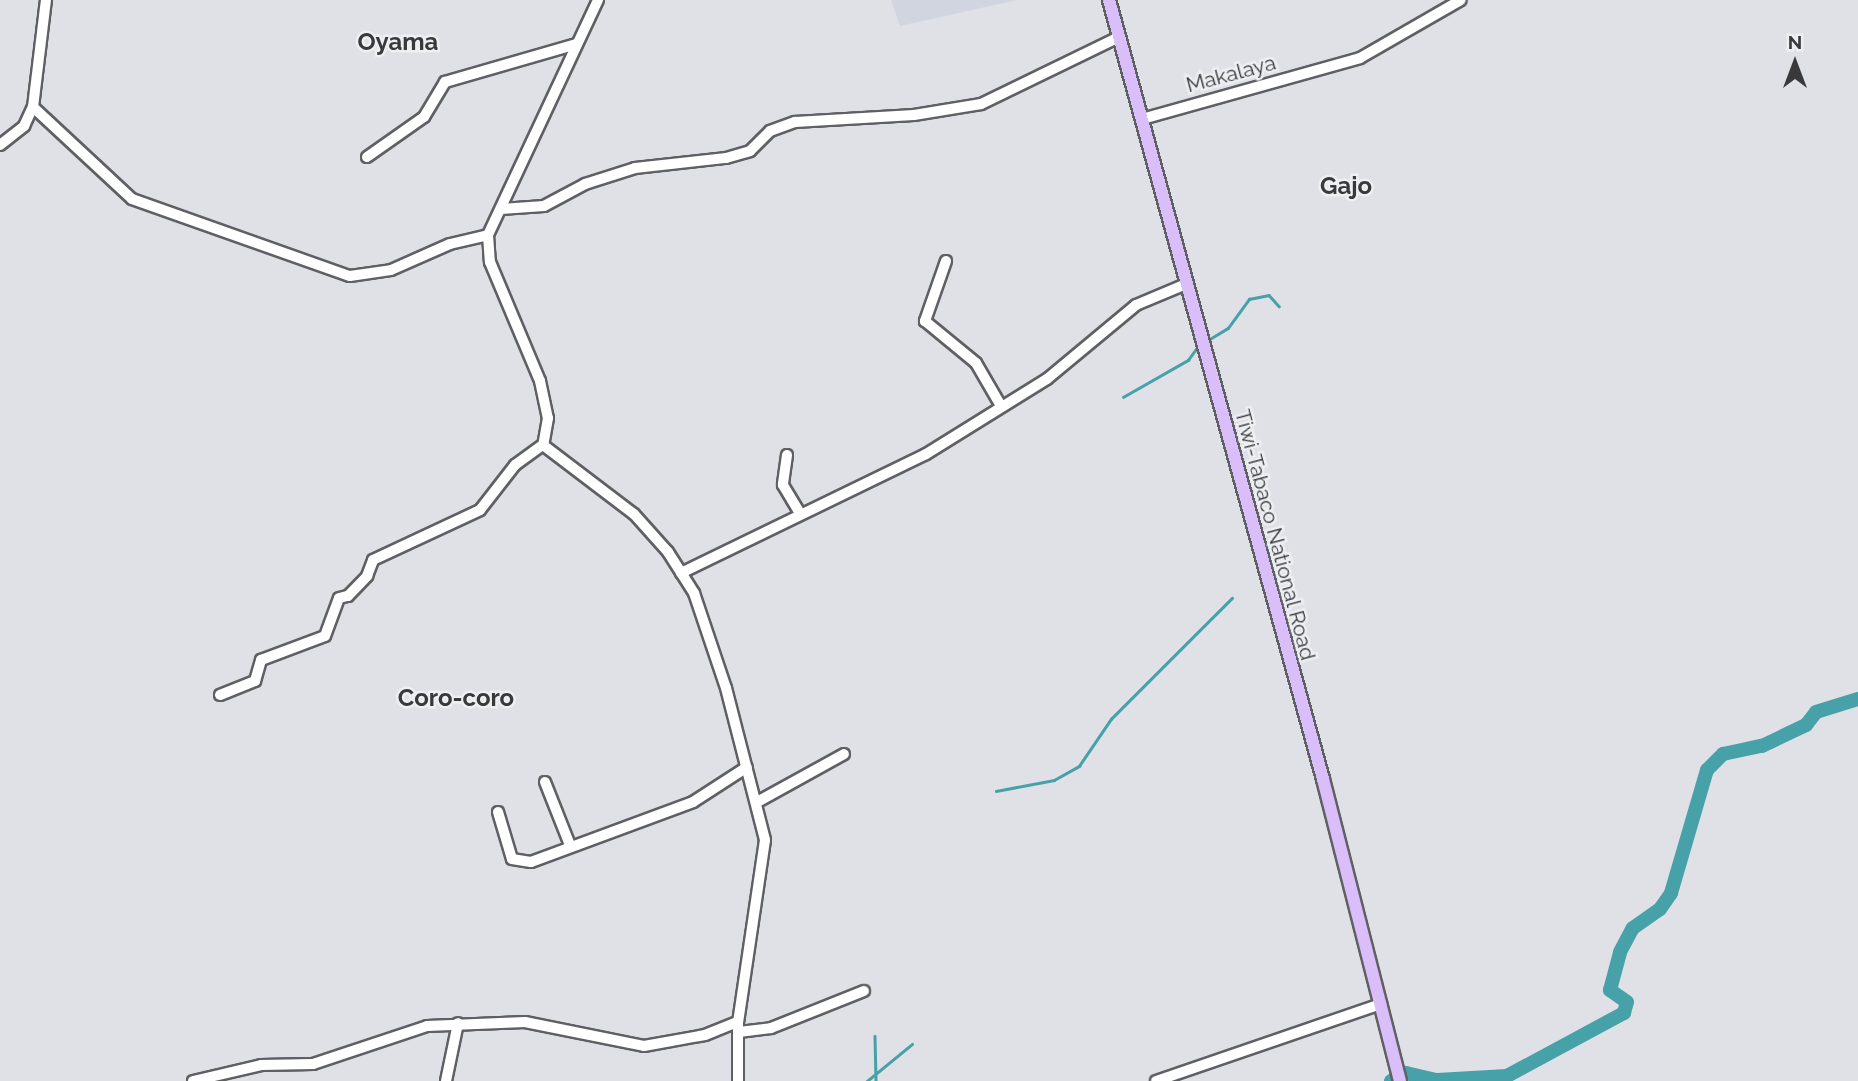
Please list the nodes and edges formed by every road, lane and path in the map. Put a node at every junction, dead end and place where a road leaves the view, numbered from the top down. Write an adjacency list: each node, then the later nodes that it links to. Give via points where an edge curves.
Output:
1 (46, 0): 7 (street)
2 (598, 0): 6 (street)
3 (1109, 0): 5 (main road, Tiwi-Tabaco National Road)
4 (1461, 0): 8 (street, Makalaya, via 1438,18 1331,68)
5 (1119, 37): 8 (main road, Tiwi-Tabaco National Road); 11 (street, via 981,104 914,115 795,122 770,131 738,155 635,168 585,184 544,206)
6 (577, 44): 10 (street, via 445,82 424,117); 11 (street)
7 (33, 107): 9 (street, via 23,126); 12 (street, via 132,199 350,276 391,270 450,244)
8 (1142, 118): 14 (main road, Tiwi-Tabaco National Road)
9 (0, 145)
10 (367, 156)
11 (501, 209): 12 (street)
12 (488, 235): 16 (street, via 494,274 540,382 548,418)
13 (946, 261): 15 (street, via 925,321 976,363)
14 (1186, 284): 15 (street, via 1136,305 1047,379); 28 (main road, Tiwi-Tabaco National Road)
15 (1001, 406): 18 (street, via 910,463)
16 (544, 445): 19 (street, via 634,514); 20 (street, via 515,465 480,510 373,560 367,576 348,596 339,598 325,636 261,660 256,681)
17 (787, 455): 18 (street, via 783,485)
18 (799, 512): 19 (street)
19 (681, 573): 22 (street, via 694,593)
20 (220, 695)
21 (844, 754): 24 (street)
22 (747, 767): 24 (street); 26 (street, via 681,807)
23 (545, 782): 26 (street)
24 (759, 801): 30 (street, via 765,840)
25 (498, 812): 26 (street, via 512,859 531,862)
26 (570, 845)
27 (864, 991): 30 (street, via 771,1028)
28 (1381, 1004): 34 (street); 35 (main road, Tiwi-Tabaco National Road)
29 (458, 1023): 30 (street, via 542,1024 644,1046); 31 (street, via 427,1026 313,1064 261,1065); 32 (street)
30 (738, 1027): 33 (street)
31 (193, 1081)
32 (446, 1081)
33 (738, 1081)
34 (1156, 1081)
35 (1400, 1081)

